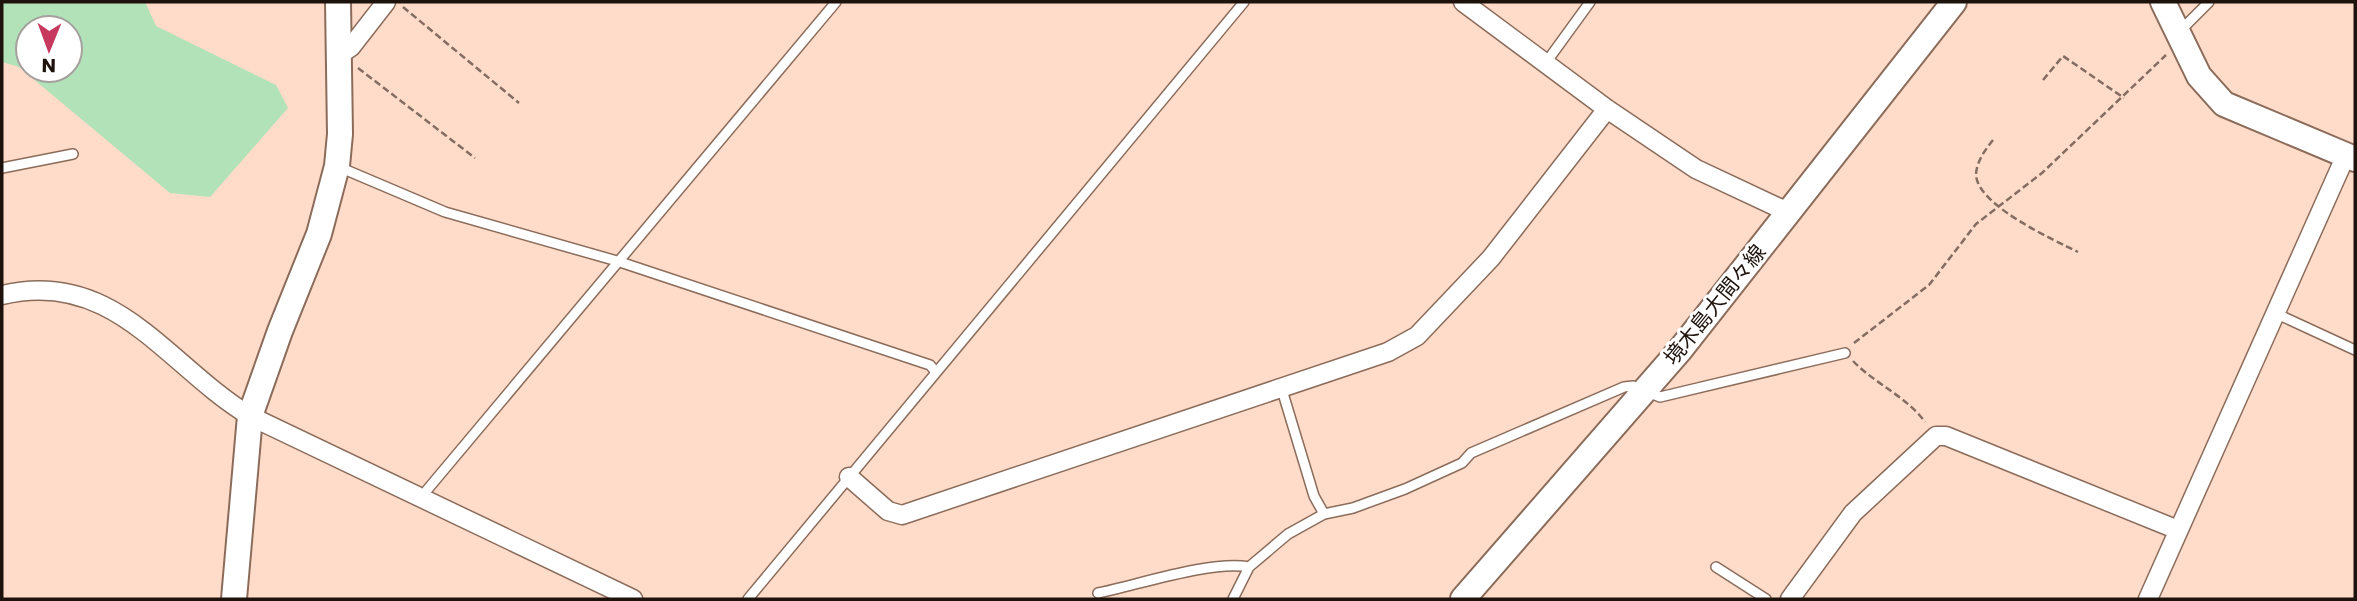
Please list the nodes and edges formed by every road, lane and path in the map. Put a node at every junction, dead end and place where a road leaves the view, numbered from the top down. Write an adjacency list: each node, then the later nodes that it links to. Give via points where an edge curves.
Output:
1 (338, 2): 12 (street)
2 (386, 2): 12 (street)
3 (397, 2): 16 (path)
4 (836, 2): 27 (lane)
5 (1244, 2): 32 (lane)
6 (1463, 2): 13 (street)
7 (1590, 2): 13 (lane)
8 (1954, 2): 25 (street, 境木島大間々線)
9 (2164, 2): 11 (street)
10 (2209, 2): 11 (lane)
11 (2180, 37): 15 (path); 20 (street, via 2199,76 2224,104)
12 (344, 52): 21 (path, via 346,59); 22 (street)
13 (1545, 64): 17 (street)
14 (2043, 80): 15 (path, via 2063,56)
15 (2124, 98): 24 (path, via 2042,173)
16 (519, 103)
17 (1607, 109): 25 (street, via 1696,169); 33 (street, via 1490,258 1417,336 1369,359)
18 (1993, 140): 24 (path, via 1979,159 1976,176)
19 (73, 154): 23 (lane)
20 (2351, 157): 29 (street)
21 (475, 158)
22 (337, 166): 27 (lane, via 445,212); 35 (street, via 319,234)
23 (2, 168)
24 (1997, 204): 26 (path, via 2035,231); 31 (path, via 1964,237 1929,285)
25 (1790, 213): 34 (street, 境木島大間々線)
26 (2078, 252)
27 (617, 261): 32 (lane); 38 (lane)
28 (2, 295): 35 (street, via 53,292 114,310)
29 (2274, 312): 30 (lane); 40 (street)
30 (2355, 351)
31 (1845, 353): 34 (lane, via 1660,397); 36 (path, via 1870,379 1918,412)
32 (936, 370): 37 (lane)
33 (1282, 390): 37 (street, via 902,514 888,511); 39 (lane, via 1314,496)
34 (1643, 391): 39 (lane, via 1633,386 1606,393 1471,453 1462,463 1405,489); 48 (street, 境木島大間々線)
35 (250, 416): 38 (street); 45 (street)
36 (1936, 436): 40 (street, via 1946,436); 50 (street, via 1853,513)
37 (849, 477): 46 (lane)
38 (422, 500): 44 (street)
39 (1324, 514): 41 (lane, via 1288,534)
40 (2178, 530): 51 (street)
41 (1249, 567): 43 (lane, via 1196,571); 47 (lane)
42 (1716, 567): 49 (lane)
43 (1098, 593)
44 (622, 597)
45 (234, 599)
46 (748, 599)
47 (1233, 599)
48 (1463, 599)
49 (1766, 599)
50 (1790, 599)
51 (2148, 599)

